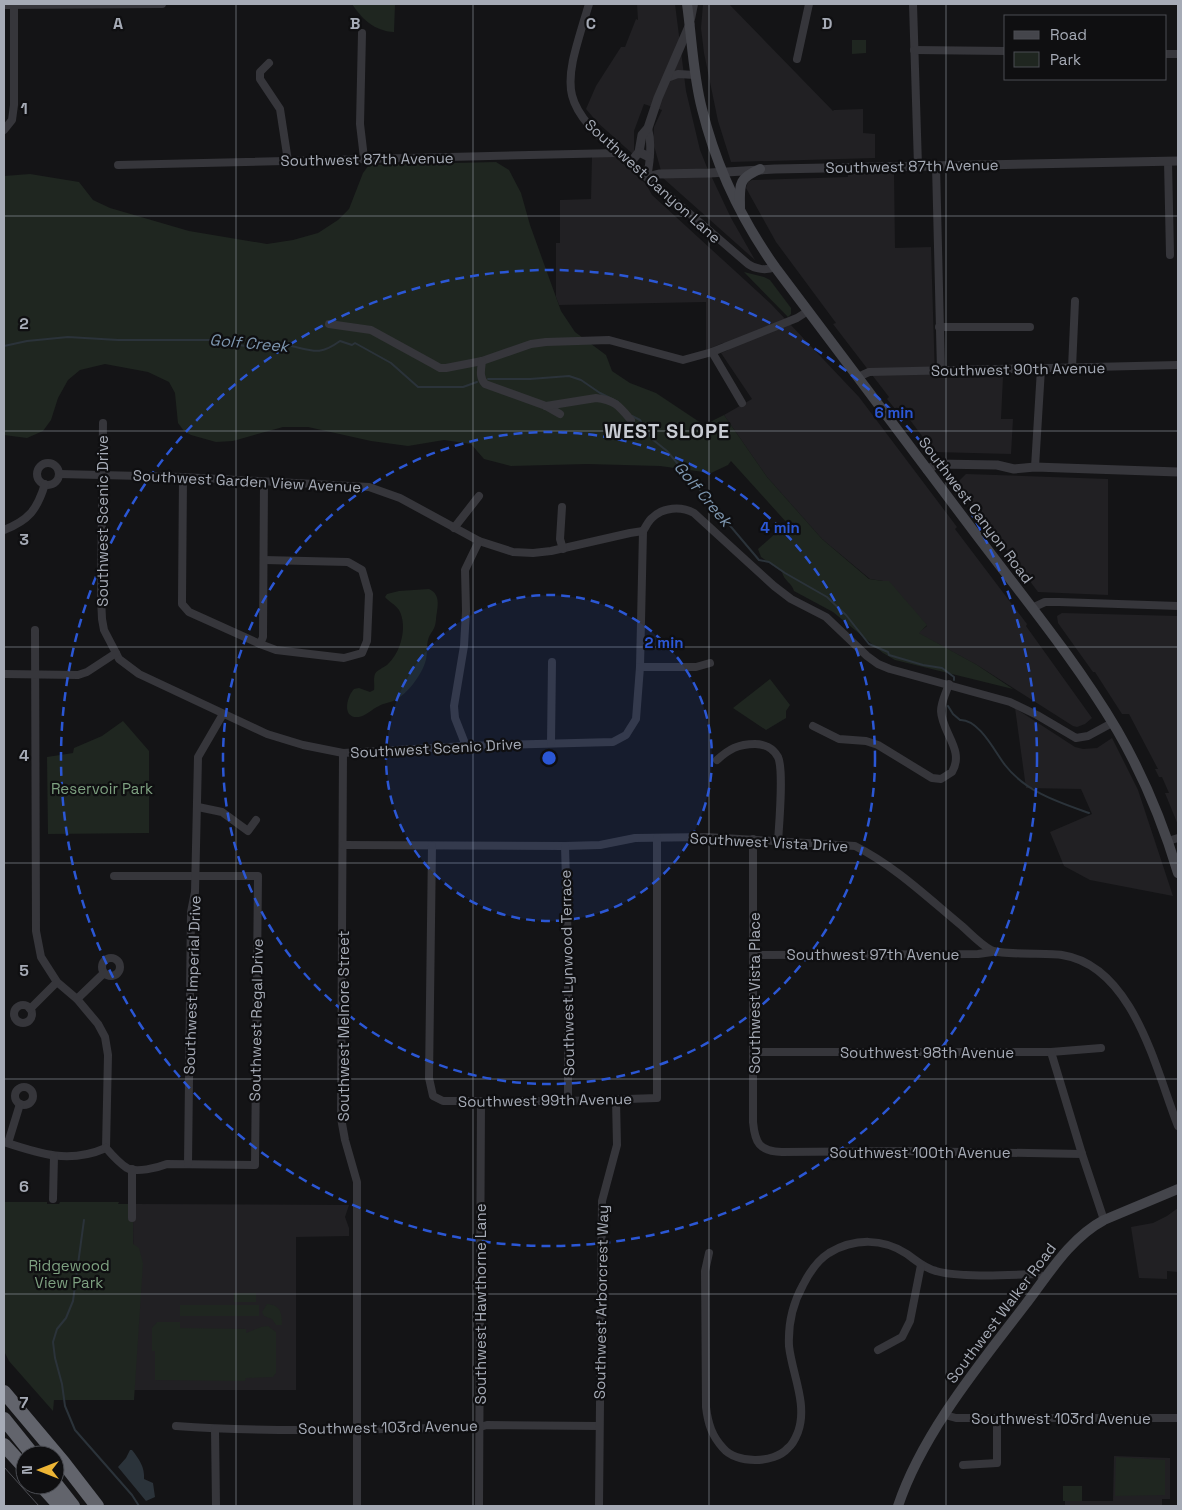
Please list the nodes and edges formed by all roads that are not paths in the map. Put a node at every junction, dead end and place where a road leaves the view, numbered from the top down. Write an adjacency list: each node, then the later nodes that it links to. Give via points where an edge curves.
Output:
1 (162, 4): 8 (street)
2 (590, 4): 20 (street, Southwest Canyon Lane, via 573,59 571,95 583,119)
3 (687, 4): 9 (main road, Southwest Canyon Road)
4 (694, 4): 9 (street)
5 (809, 4): 13 (street)
6 (913, 4): 11 (street)
7 (4, 5): 8 (street)
8 (14, 5): 18 (street, via 14,105 12,120)
9 (690, 23): 15 (main road, Southwest Canyon Road); 16 (street)
10 (362, 34): 22 (street, via 360,124)
11 (914, 50): 12 (street); 28 (street)
12 (1004, 51)
13 (797, 59)
14 (269, 63): 23 (street, via 259,75 280,110)
15 (695, 75): 16 (street, via 678,74); 31 (main road, Southwest Canyon Road, via 702,110)
16 (667, 78): 17 (street)
17 (648, 128): 19 (street, via 642,135); 21 (street)
18 (4, 130)
19 (639, 152): 21 (street); 26 (street)
20 (617, 153): 22 (street, Southwest 87th Avenue); 26 (street, Southwest Canyon Lane)
21 (648, 157): 32 (street)
22 (364, 158): 23 (street, Southwest 87th Avenue)
23 (288, 161): 27 (street, Southwest 87th Avenue)
24 (1168, 161): 25 (street, Southwest 87th Avenue); 29 (street, Southwest 87th Avenue); 34 (street)
25 (1178, 161)
26 (630, 164): 32 (street, Southwest Canyon Lane)
27 (118, 165)
28 (918, 166): 29 (street, Southwest 87th Avenue); 30 (street, Southwest 87th Avenue)
29 (936, 166): 39 (street)
30 (760, 169): 31 (street, Southwest 87th Avenue); 33 (main road, via 742,180)
31 (722, 172): 32 (street, Southwest 87th Avenue); 33 (main road, Southwest Canyon Road)
32 (647, 177): 35 (street, Southwest Canyon Lane, via 748,264 762,269)
33 (740, 211): 35 (main road, Southwest Canyon Road)
34 (1170, 255)
35 (775, 267): 37 (main road, Southwest Canyon Road)
36 (1075, 301): 44 (street)
37 (808, 311): 41 (street); 47 (main road, Southwest Canyon Road)
38 (329, 324): 42 (street, via 370,330 440,368)
39 (939, 327): 40 (street); 46 (street)
40 (1030, 327)
41 (712, 352): 42 (street, via 683,360 609,340 546,342); 48 (street)
42 (482, 361): 49 (street, via 481,374 485,384)
43 (1178, 365): 44 (street, Southwest 90th Avenue)
44 (1072, 368): 45 (street, Southwest 90th Avenue)
45 (1041, 369): 46 (street, Southwest 90th Avenue); 53 (street)
46 (941, 371): 47 (street, Southwest 90th Avenue, via 869,372)
47 (858, 377): 54 (main road, Southwest Canyon Road)
48 (742, 403)
49 (546, 406): 50 (street); 51 (street, via 596,398 611,400)
50 (560, 414)
51 (631, 420)
52 (103, 423): 57 (street, Southwest Scenic Drive)
53 (1035, 467): 54 (street, via 1014,469 938,464); 55 (street)
54 (927, 470): 70 (main road, Southwest Canyon Road)
55 (1178, 472)
56 (59, 474): 57 (street, Southwest Garden View Avenue); 60 (street, via 55,482); 60 (street, Southwest Garden View Avenue, via 53,464 42,464 38,477)
57 (102, 474): 58 (street, Southwest Garden View Avenue); 73 (street, Southwest Scenic Drive, via 102,619)
58 (183, 477): 59 (street, Southwest Garden View Avenue); 72 (street, via 182,604 189,612)
59 (264, 482): 63 (street, Southwest Garden View Avenue, via 369,486 400,498); 68 (street)
60 (45, 484): 64 (street, via 29,517)
61 (478, 496): 63 (street)
62 (562, 507): 67 (street, via 560,539)
63 (454, 528): 66 (street, Southwest Garden View Avenue)
64 (4, 530)
65 (643, 532): 67 (street, Southwest Garden View Avenue); 76 (street, Southwest Scenic Drive); 79 (street, via 653,517 664,511 674,508 688,510 774,586 826,617 878,664)
66 (479, 541): 67 (street, Southwest Garden View Avenue, via 513,552); 84 (street, via 465,570 464,646 454,706)
67 (563, 549)
68 (264, 560): 72 (street, via 263,637); 72 (street, via 348,562 362,570 369,594 367,641 362,653 344,658 276,650)
69 (1178, 606): 70 (street, via 1045,602)
70 (1032, 608): 81 (main road, Southwest Canyon Road)
71 (34, 630): 78 (street)
72 (260, 644)
73 (116, 653): 78 (street, via 78,675); 80 (street, Southwest Scenic Drive, via 139,674)
74 (552, 662): 83 (street)
75 (710, 663): 76 (street, via 696,667)
76 (640, 667): 83 (street, Southwest Scenic Drive, via 636,719 626,735 613,742)
77 (4, 674): 78 (street)
78 (35, 675): 103 (street, via 36,931 41,957)
79 (949, 684): 81 (street, via 1010,702 1076,738 1088,736); 82 (street, via 941,713 955,748 955,764 952,772 941,779 922,774 896,754 873,742 839,739)
80 (223, 714): 85 (street, Southwest Scenic Drive, via 267,734); 87 (street, Southwest Imperial Drive, via 198,757)
81 (1112, 723): 92 (main road, Southwest Canyon Road, via 1139,773)
82 (813, 726)
83 (551, 743): 84 (street, Southwest Scenic Drive)
84 (466, 746): 85 (street, Southwest Scenic Drive)
85 (343, 753): 94 (street, Southwest Melnore Street)
86 (717, 760): 93 (street, via 731,748 744,745 763,745 776,754 780,768)
87 (198, 807): 88 (street, via 222,812 248,831); 98 (street, Southwest Imperial Drive)
88 (256, 820)
89 (657, 838): 91 (street, Southwest Vista Drive); 96 (street, Southwest Vista Drive); 109 (street, Southwest 99th Avenue, via 657,1098)
90 (1178, 838): 92 (street)
91 (753, 839): 93 (street, Southwest Vista Drive); 101 (street, Southwest Vista Place)
92 (1168, 841): 97 (main road, Southwest Canyon Road)
93 (778, 842): 100 (street, Southwest Vista Drive, via 855,846 871,854)
94 (343, 845): 95 (street, Southwest Vista Drive); 138 (street, Southwest Melnore Street, via 341,1118 357,1182)
95 (432, 846): 96 (street, Southwest Vista Drive); 110 (street, Southwest 99th Avenue, via 429,1078 433,1096 444,1101)
96 (565, 846): 111 (street, Southwest Lynwood Terrace)
97 (1178, 873)
98 (195, 875): 99 (street); 119 (street, Southwest Imperial Drive, via 191,912); 119 (street, Southwest Regal Drive, via 258,876 255,1165)
99 (114, 876)
100 (992, 952): 101 (street, Southwest 97th Avenue); 113 (street, via 1063,955 1078,959 1115,987 1142,1029)
101 (754, 955): 107 (street, Southwest Vista Place)
102 (104, 973): 104 (street)
103 (57, 982): 104 (street); 105 (street)
104 (77, 999): 116 (street, via 105,1037 108,1055)
105 (30, 1009)
106 (1101, 1048): 108 (street, Southwest 98th Avenue)
107 (754, 1052): 108 (street, Southwest 98th Avenue); 115 (street, Southwest Vista Place, via 754,1122)
108 (1052, 1052): 117 (street)
109 (616, 1100): 111 (street, Southwest 99th Avenue); 135 (street, Southwest Arborcrest Way, via 617,1145 602,1201)
110 (481, 1101): 111 (street, Southwest 99th Avenue); 136 (street, Southwest Hawthorne Lane)
111 (568, 1101)
112 (20, 1104): 114 (street)
113 (1178, 1126)
114 (6, 1143): 118 (street)
115 (760, 1146): 117 (street, Southwest 100th Avenue, via 770,1151)
116 (106, 1148): 118 (street, via 90,1155); 120 (street)
117 (1082, 1154): 124 (street)
118 (54, 1156): 122 (street)
119 (188, 1164): 120 (street)
120 (132, 1170): 123 (street)
121 (1178, 1190): 124 (main road, Southwest Walker Road)
122 (53, 1198)
123 (132, 1218)
124 (1104, 1220): 127 (main road, Southwest Walker Road, via 1076,1240)
125 (709, 1253): 126 (street, via 704,1272 708,1426 726,1452 741,1459 754,1460 770,1458 788,1449 798,1432 801,1408 789,1346 791,1319 795,1298 810,1272 828,1254 850,1243 871,1241 892,1246)
126 (921, 1266): 127 (street, via 955,1274 1038,1274); 128 (street, via 910,1321 902,1337)
127 (1046, 1278): 130 (main road, Southwest Walker Road)
128 (878, 1350)
129 (4, 1392): 147 (highway)
130 (945, 1415): 131 (street, Southwest 103rd Avenue); 152 (main road, Southwest Walker Road, via 913,1470)
131 (997, 1418): 132 (street, Southwest 103rd Avenue); 142 (street, via 996,1464)
132 (1178, 1418)
133 (4, 1420): 140 (highway)
134 (176, 1426): 137 (street, Southwest 103rd Avenue)
135 (599, 1426): 136 (street, Southwest 103rd Avenue, via 487,1425); 151 (street, Southwest Arborcrest Way)
136 (480, 1428): 138 (street, Southwest 103rd Avenue); 150 (street, Southwest Hawthorne Lane)
137 (215, 1429): 138 (street, Southwest 103rd Avenue); 148 (street)
138 (358, 1429): 149 (street, Southwest Melnore Street)
139 (4, 1445): 141 (highway)
140 (25, 1445)
141 (15, 1457)
142 (963, 1465)
143 (50, 1495): 145 (highway)
144 (64, 1495): 146 (highway)
145 (60, 1506)
146 (73, 1506)
147 (97, 1506)
148 (216, 1506)
149 (357, 1506)
150 (479, 1506)
151 (599, 1506)
152 (898, 1506)

